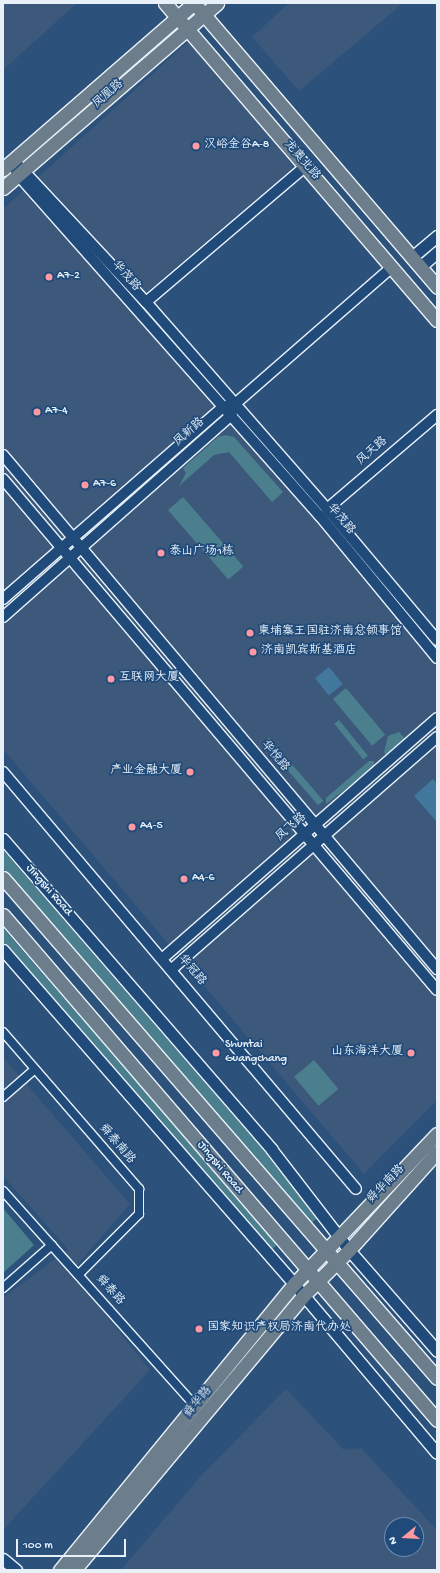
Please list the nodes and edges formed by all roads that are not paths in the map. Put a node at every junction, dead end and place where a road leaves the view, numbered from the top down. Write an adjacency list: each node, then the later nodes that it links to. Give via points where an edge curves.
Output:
1 (165, 3): 5 (main road, 龙奥北路)
2 (194, 3): 4 (main road, 龙奥北路); 5 (main road, 凤凰路)
3 (216, 3): 4 (main road, 凤凰路)
4 (204, 14): 5 (main road, 凤凰路); 12 (main road, 龙奥北路)
5 (182, 24): 6 (main road, 凤凰路); 7 (main road, 龙奥北路); 8 (main road, 凤凰路)
6 (8, 165): 8 (street, 华茂路)
7 (306, 166): 13 (main road, 龙奥北路); 15 (street)
8 (21, 172): 9 (main road, 凤凰路); 15 (street, 华茂路); 18 (street, 华茂路)
9 (3, 188)
10 (437, 236): 12 (main road)
11 (437, 252): 12 (main road)
12 (416, 262): 14 (main road, 龙奥北路)
13 (392, 267): 16 (main road, 龙奥北路); 17 (street, 凤新路)
14 (437, 287)
15 (146, 302): 17 (street, 华茂路)
16 (437, 320)
17 (235, 404): 18 (street); 19 (street, 凤新路); 23 (street, 华茂路)
18 (223, 407): 19 (street, 华茂路); 24 (street)
19 (231, 415): 26 (street, 凤新路); 31 (street, 华茂路, via 320,516)
20 (437, 415): 23 (street, 风天路)
21 (3, 455): 24 (street, 华悦路)
22 (3, 479): 25 (street)
23 (327, 509): 30 (street, 华茂路)
24 (73, 538): 25 (street); 26 (street, 华悦路)
25 (62, 546): 27 (street); 28 (street)
26 (80, 548): 27 (street, 凤新路); 35 (street, 华悦路)
27 (71, 557): 29 (street, 凤新路); 36 (street)
28 (3, 599)
29 (3, 617)
30 (437, 640)
31 (437, 658)
32 (437, 718): 35 (street, 凤飞路)
33 (437, 737): 37 (street)
34 (3, 772): 43 (street, 华冠路)
35 (315, 826): 36 (street, 凤飞路); 37 (street, 华悦路)
36 (306, 834): 39 (street); 43 (street, 凤飞路)
37 (323, 836): 39 (street); 45 (street, 华悦路)
38 (3, 839): 54 (main road, Jingshi Road, via 272,1150)
39 (314, 844): 44 (street); 46 (street)
40 (3, 878): 57 (main road)
41 (3, 915): 59 (main road, Jingshi Road)
42 (3, 950): 62 (main road, Jingshi Road)
43 (163, 958): 44 (street, 华冠路)
44 (172, 969): 52 (street, 华冠路)
45 (437, 969)
46 (437, 990)
47 (3, 1032): 48 (street, 舜泰南路)
48 (34, 1070): 49 (street); 60 (street, 舜泰南路, via 139,1189 139,1214)
49 (3, 1097)
50 (437, 1134): 54 (main road, 舜华南路)
51 (437, 1152): 56 (main road, 舜华南路)
52 (356, 1188)
53 (3, 1191): 55 (street, 舜泰路)
54 (339, 1237): 56 (main road, Jingshi Road); 57 (main road, 舜华路)
55 (52, 1245): 60 (street, 舜泰路); 63 (street)
56 (349, 1250): 58 (main road, 舜华路); 65 (main road)
57 (325, 1252): 58 (main road); 59 (main road, 舜华路)
58 (336, 1263): 61 (main road, 舜华路); 66 (main road)
59 (307, 1271): 61 (main road, Jingshi Road); 62 (main road, 舜华路)
60 (78, 1275): 67 (street, 舜泰路)
61 (317, 1282): 64 (main road, 舜华路); 68 (main road, Jingshi Road)
62 (294, 1284): 64 (main road, Jingshi Road); 67 (main road, 舜华路)
63 (3, 1288)
64 (303, 1296): 69 (main road); 73 (main road, 舜华路)
65 (437, 1351)
66 (437, 1378)
67 (196, 1407): 72 (main road, 舜华路)
68 (437, 1420)
69 (437, 1454)
70 (3, 1559): 71 (main road)
71 (16, 1570)
72 (60, 1570)
73 (74, 1570)

